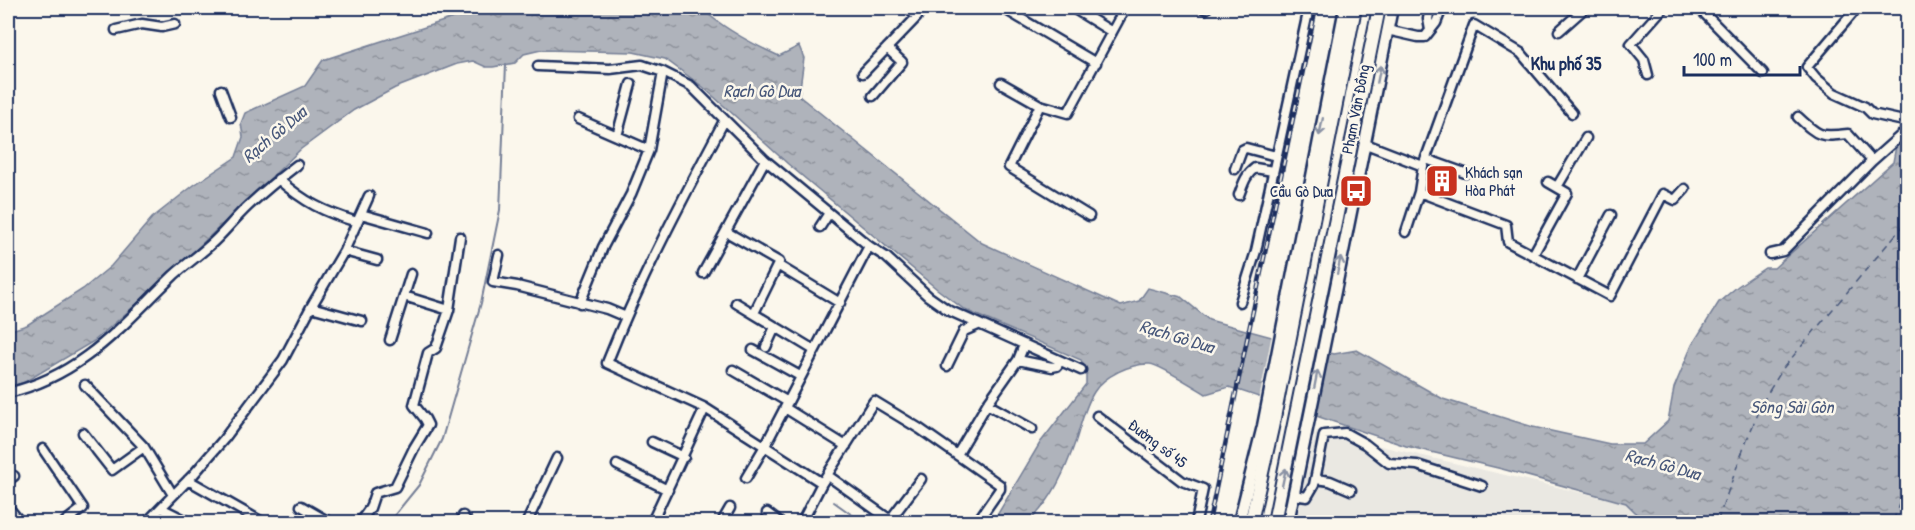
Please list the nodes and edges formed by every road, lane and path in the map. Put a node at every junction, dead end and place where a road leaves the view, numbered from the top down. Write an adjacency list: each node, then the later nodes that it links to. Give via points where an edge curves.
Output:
1 (908, 8): 22 (street, via 916,17)
2 (1003, 8): 23 (street)
3 (1073, 8): 21 (street)
4 (1125, 8): 21 (street)
5 (1309, 8): 45 (street)
6 (1345, 8): 87 (main road, Phạm Văn Đồng, one-way to 87)
7 (1355, 8): 87 (highway, Phạm Văn Đồng)
8 (1379, 8): 90 (highway, Phạm Văn Đồng)
9 (1392, 8): 18 (main road, Phạm Văn Đồng)
10 (1430, 8): 19 (street)
11 (1442, 8): 19 (street)
12 (1585, 8): 20 (street)
13 (1663, 8): 28 (street, via 1631,44 1644,60)
14 (1699, 8): 27 (street)
15 (1857, 8): 39 (street, via 1807,67 1834,93 1872,114)
16 (175, 24): 17 (street, via 142,24)
17 (116, 30)
18 (1387, 30): 19 (street, via 1418,38 1425,37); 43 (main road, Phạm Văn Đồng, one-way to 18)
19 (1430, 30)
20 (1559, 31)
21 (1112, 32): 23 (street)
22 (887, 48): 26 (street); 32 (street, via 902,63)
23 (1096, 63): 33 (street, via 1068,113)
24 (538, 66): 25 (street, via 610,69 642,65)
25 (663, 72): 38 (street, via 691,86); 44 (street)
26 (863, 73)
27 (1763, 73)
28 (1648, 75)
29 (1001, 83): 33 (street)
30 (631, 84): 41 (street)
31 (221, 90): 35 (street)
32 (873, 96)
33 (1040, 105): 62 (street, via 1009,167)
34 (1572, 113): 48 (street, via 1516,48 1474,26)
35 (231, 117)
36 (1798, 117): 47 (street, via 1816,134 1848,134)
37 (578, 119): 41 (street)
38 (724, 121): 46 (street); 88 (street)
39 (1908, 122)
40 (1908, 129): 47 (street)
41 (617, 136): 44 (street)
42 (1586, 138): 55 (street)
43 (1366, 144): 48 (street); 90 (main road, Phạm Văn Đồng, one-way to 43)
44 (649, 150): 81 (street)
45 (1276, 156): 50 (street, via 1246,148); 51 (street)
46 (765, 160): 60 (street); 76 (street)
47 (1872, 161): 71 (street, via 1783,251)
48 (1425, 162): 52 (street); 57 (street)
49 (297, 165): 53 (street)
50 (1235, 169)
51 (1273, 171): 58 (street, via 1250,171); 80 (street, via 1256,251)
52 (1465, 173)
53 (278, 179): 63 (street, via 326,213); 105 (street, via 92,354 75,366)
54 (1548, 182): 55 (street)
55 (1557, 187): 73 (street, via 1567,193)
56 (1685, 189): 78 (street, via 1675,200 1663,194 1610,296)
57 (1419, 192): 65 (street); 73 (street, via 1506,225 1508,242)
58 (1239, 195)
59 (369, 196): 63 (street)
60 (829, 213): 64 (street); 69 (street)
61 (1611, 215): 78 (street)
62 (1089, 216)
63 (359, 218): 66 (street); 70 (street)
64 (820, 227)
65 (1406, 232)
66 (429, 233)
67 (730, 234): 75 (street, via 778,260)
68 (460, 237): 85 (street)
69 (869, 246): 83 (street); 91 (street, via 928,296)
70 (344, 251): 74 (street); 84 (street)
71 (1770, 254)
72 (499, 255): 81 (street, via 493,282)
73 (1533, 255): 78 (street)
74 (377, 260)
75 (779, 266): 83 (street); 86 (street)
76 (703, 273)
77 (411, 274): 79 (street)
78 (1577, 279)
79 (404, 296): 85 (street); 93 (street)
80 (1240, 302)
81 (580, 303): 88 (street)
82 (736, 303): 86 (street)
83 (840, 303): 97 (street)
84 (311, 307): 89 (street); 128 (street, via 283,360)
85 (449, 310): 147 (street, via 436,348 428,353 414,405 428,425 395,487 375,493)
86 (754, 313): 92 (street)
87 (1289, 315): 110 (highway)
88 (626, 316): 108 (street, via 607,363)
89 (362, 321)
90 (1322, 321): 113 (highway, one-way to 90)
91 (978, 325): 94 (street); 100 (street, via 964,331)
92 (775, 327): 95 (street); 97 (street)
93 (390, 340)
94 (1024, 345): 98 (street); 99 (street)
95 (766, 347)
96 (753, 350): 103 (street)
97 (814, 350): 103 (street)
98 (1018, 360): 99 (street, via 1052,367); 106 (street)
99 (1060, 361): 102 (street)
100 (947, 366)
101 (733, 370): 107 (street)
102 (1081, 370)
103 (801, 376): 107 (street)
104 (85, 385): 117 (street)
105 (8, 393)
106 (987, 404): 111 (street); 120 (street)
107 (787, 405): 115 (street); 116 (street)
108 (705, 408): 115 (street); 121 (street)
109 (1097, 416): 154 (street, Đường số 45, via 1182,481 1203,489)
110 (1267, 427): 119 (highway); 132 (main road)
111 (1032, 429)
112 (83, 433): 117 (street, via 112,470)
113 (1299, 433): 134 (main road); 157 (highway, one-way to 113)
114 (652, 442): 121 (street)
115 (765, 446): 124 (street); 125 (street)
116 (846, 446): 120 (street, via 874,401); 125 (street)
117 (144, 447): 133 (street)
118 (43, 449): 142 (street, via 83,508)
119 (1266, 450): 132 (main road); 156 (highway)
120 (957, 455): 153 (street, via 1000,486)
121 (684, 457): 130 (street)
122 (557, 458): 148 (street)
123 (617, 465): 130 (street)
124 (746, 478)
125 (824, 479): 140 (street); 152 (street)
126 (921, 479): 140 (street)
127 (1316, 479): 129 (street, via 1324,435 1345,433 1389,463 1418,465); 131 (street); 134 (street, via 1307,496)
128 (188, 480): 133 (street); 145 (street)
129 (1482, 486)
130 (668, 490): 149 (street)
131 (1351, 490)
132 (1247, 491): 155 (main road)
133 (172, 495): 137 (street)
134 (1293, 495): 158 (main road)
135 (301, 506): 146 (street)
136 (8, 507): 141 (street)
137 (161, 508): 143 (street); 144 (street)
138 (730, 508): 150 (street)
139 (767, 513): 151 (street)
140 (892, 521)
141 (20, 522)
142 (65, 522)
143 (147, 522)
144 (189, 522)
145 (262, 522)
146 (329, 522)
147 (360, 522)
148 (527, 522)
149 (652, 522)
150 (722, 522)
151 (779, 522)
152 (802, 522)
153 (977, 522)
154 (1196, 522)
155 (1239, 522)
156 (1251, 522)
157 (1274, 522)
158 (1288, 522)

